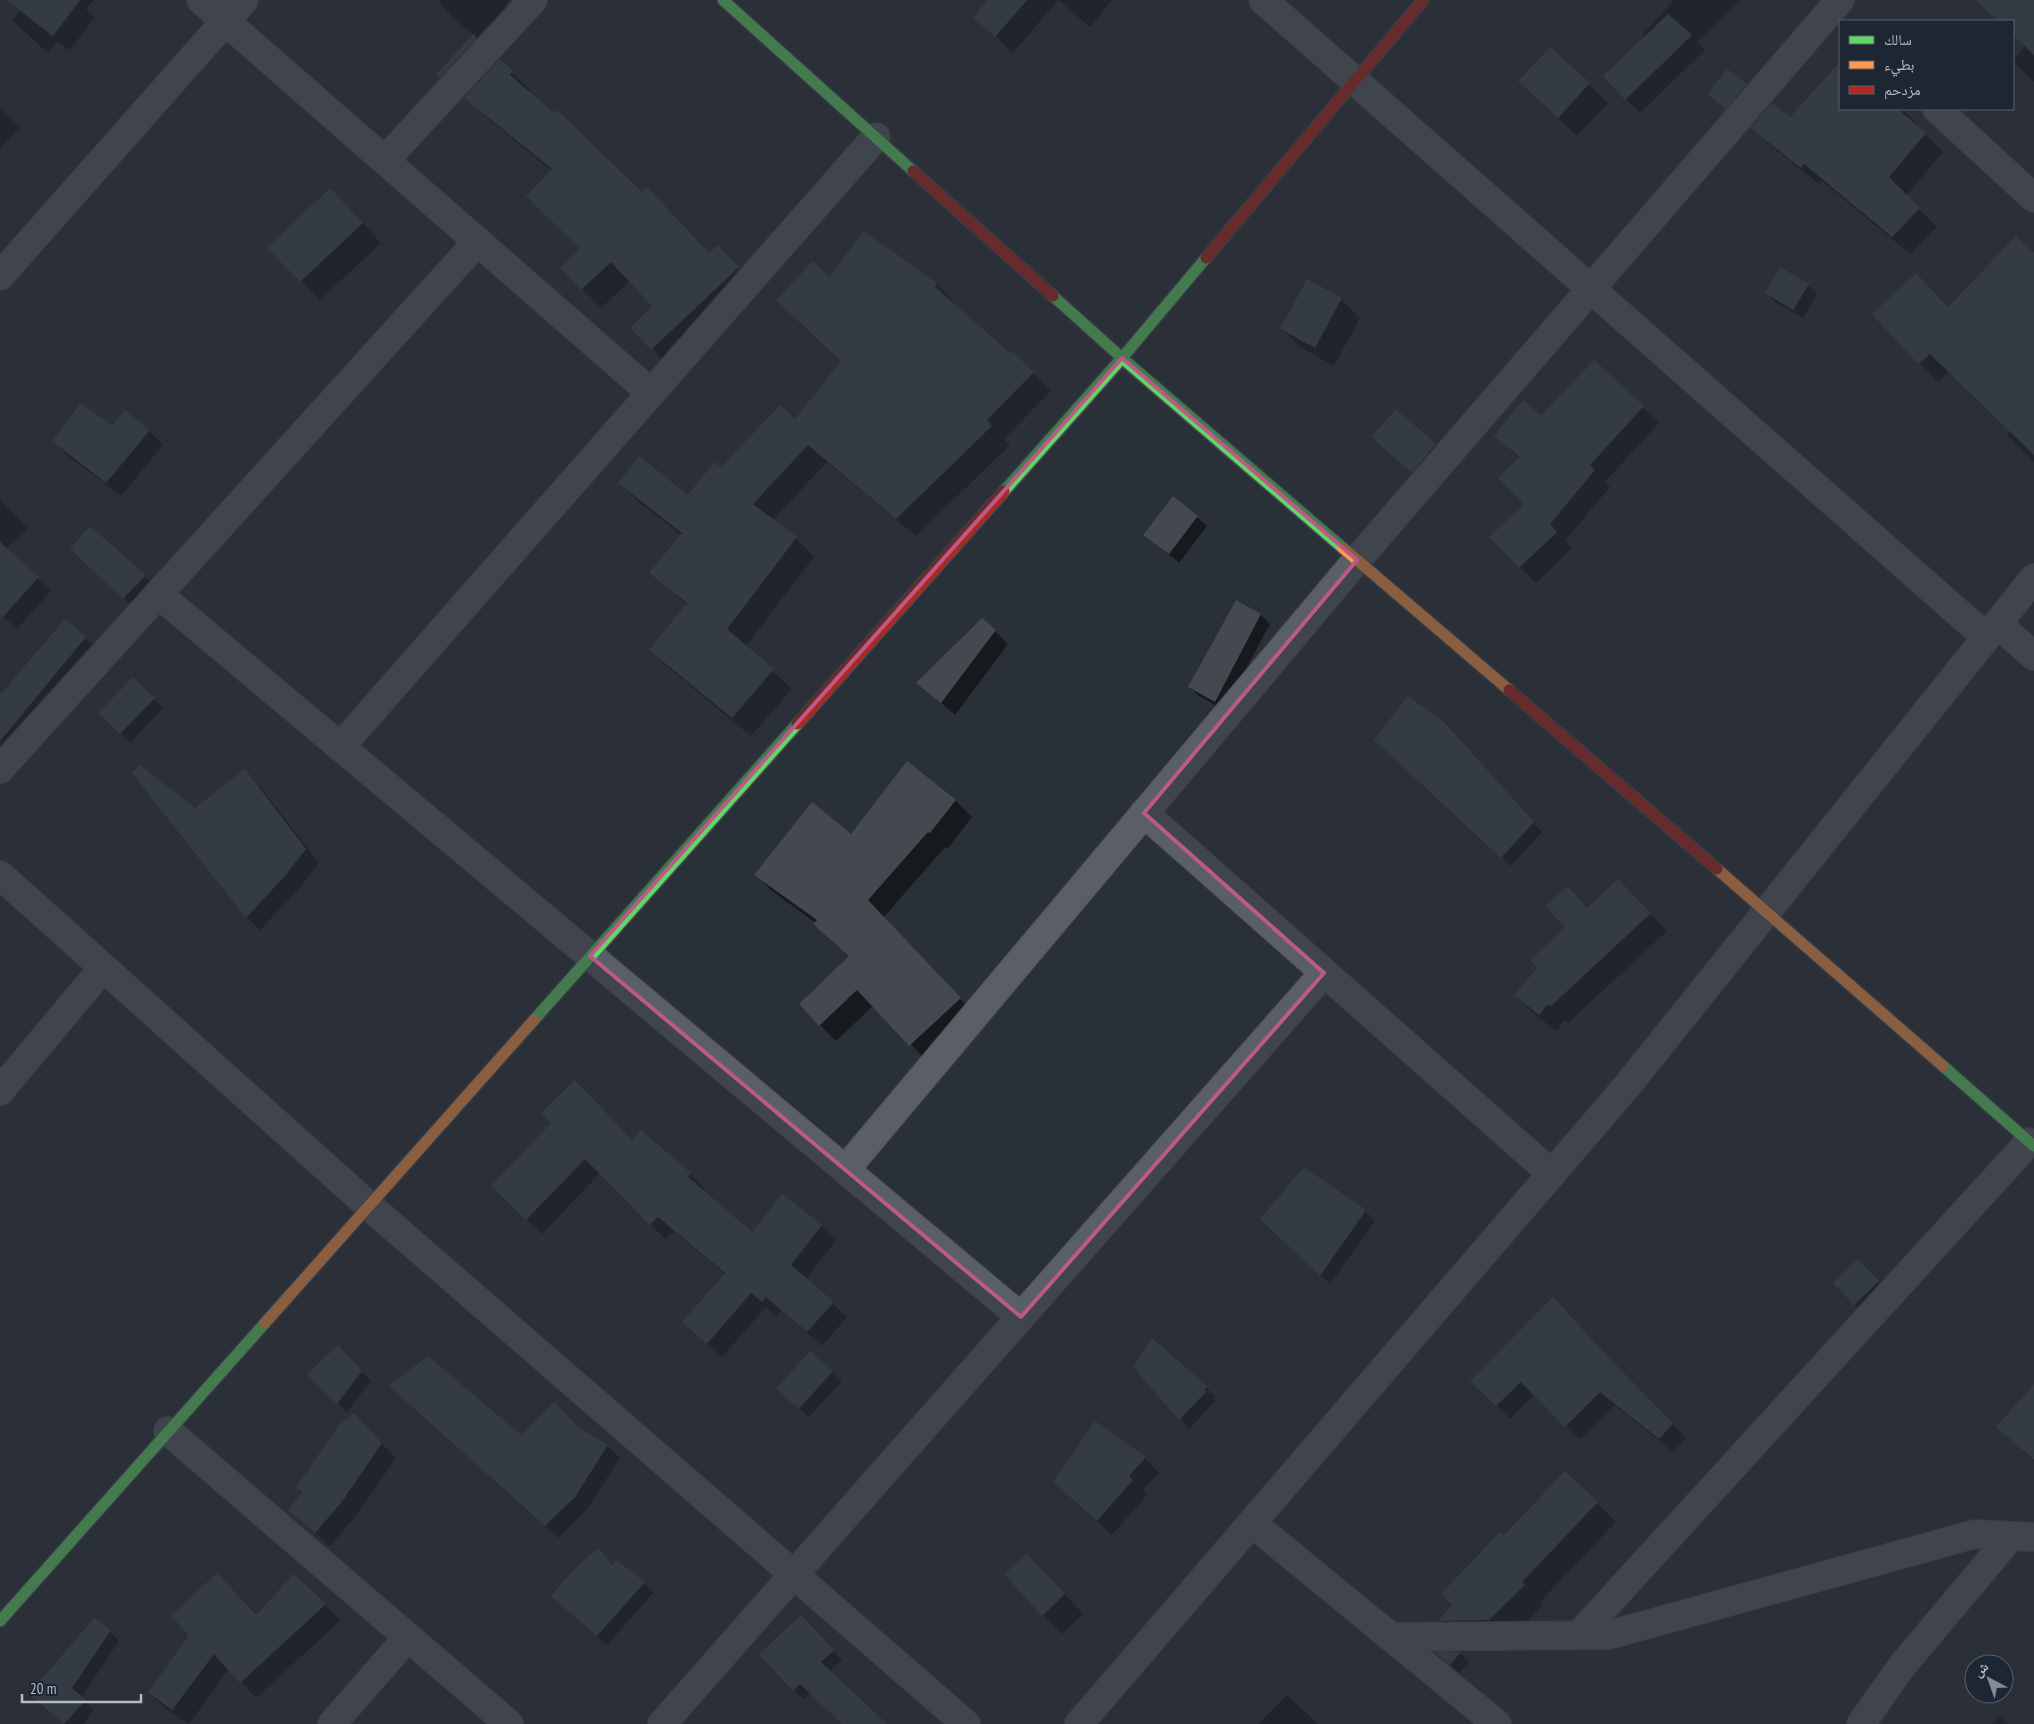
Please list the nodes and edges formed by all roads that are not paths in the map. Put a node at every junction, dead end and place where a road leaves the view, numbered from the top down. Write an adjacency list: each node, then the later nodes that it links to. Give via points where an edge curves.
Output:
1 (201, 0): 8 (street)
2 (244, 0): 8 (street)
3 (533, 0): 12 (street)
4 (723, 0): 11 (street)
5 (1263, 0): 9 (street)
6 (1423, 0): 9 (street)
7 (1832, 8): 16 (street)
8 (226, 21): 12 (street); 15 (street)
9 (1355, 80): 16 (street); 17 (street)
10 (1938, 110): 13 (street)
11 (876, 137): 17 (street); 18 (street)
12 (385, 160): 14 (street)
13 (2034, 198)
14 (478, 241): 18 (street); 21 (street)
15 (0, 276)
16 (1591, 288): 19 (street); 22 (street)
17 (1122, 358): 19 (street); 29 (street)
18 (652, 393): 24 (street)
19 (1357, 560): 26 (street); 28 (street)
20 (2034, 578): 22 (street)
21 (158, 594): 24 (street); 25 (street)
22 (1992, 630): 23 (street); 28 (street)
23 (2034, 656)
24 (340, 747): 29 (street)
25 (0, 769)
26 (1144, 813): 31 (street); 34 (street)
27 (0, 875): 30 (street)
28 (1766, 912): 33 (street); 35 (street)
29 (590, 956): 34 (street); 36 (street)
30 (103, 968): 32 (street); 36 (street)
31 (1324, 973): 35 (street); 37 (street)
32 (0, 1091)
33 (2032, 1144): 43 (street)
34 (845, 1170): 37 (street)
35 (1552, 1174): 39 (street)
36 (368, 1206): 38 (street); 41 (street)
37 (1021, 1317): 41 (street)
38 (168, 1432): 42 (street); 44 (street)
39 (1252, 1523): 45 (street); 50 (street)
40 (2022, 1537): 43 (street, via 1975,1534 1609,1635); 52 (street, via 1902,1666)
41 (795, 1575): 48 (street); 49 (street)
42 (0, 1621)
43 (1579, 1635): 45 (street)
44 (408, 1637): 46 (street); 47 (street)
45 (1390, 1637): 51 (street)
46 (332, 1724)
47 (509, 1724)
48 (662, 1724)
49 (966, 1724)
50 (1079, 1724)
51 (1496, 1724)
52 (1861, 1724)

